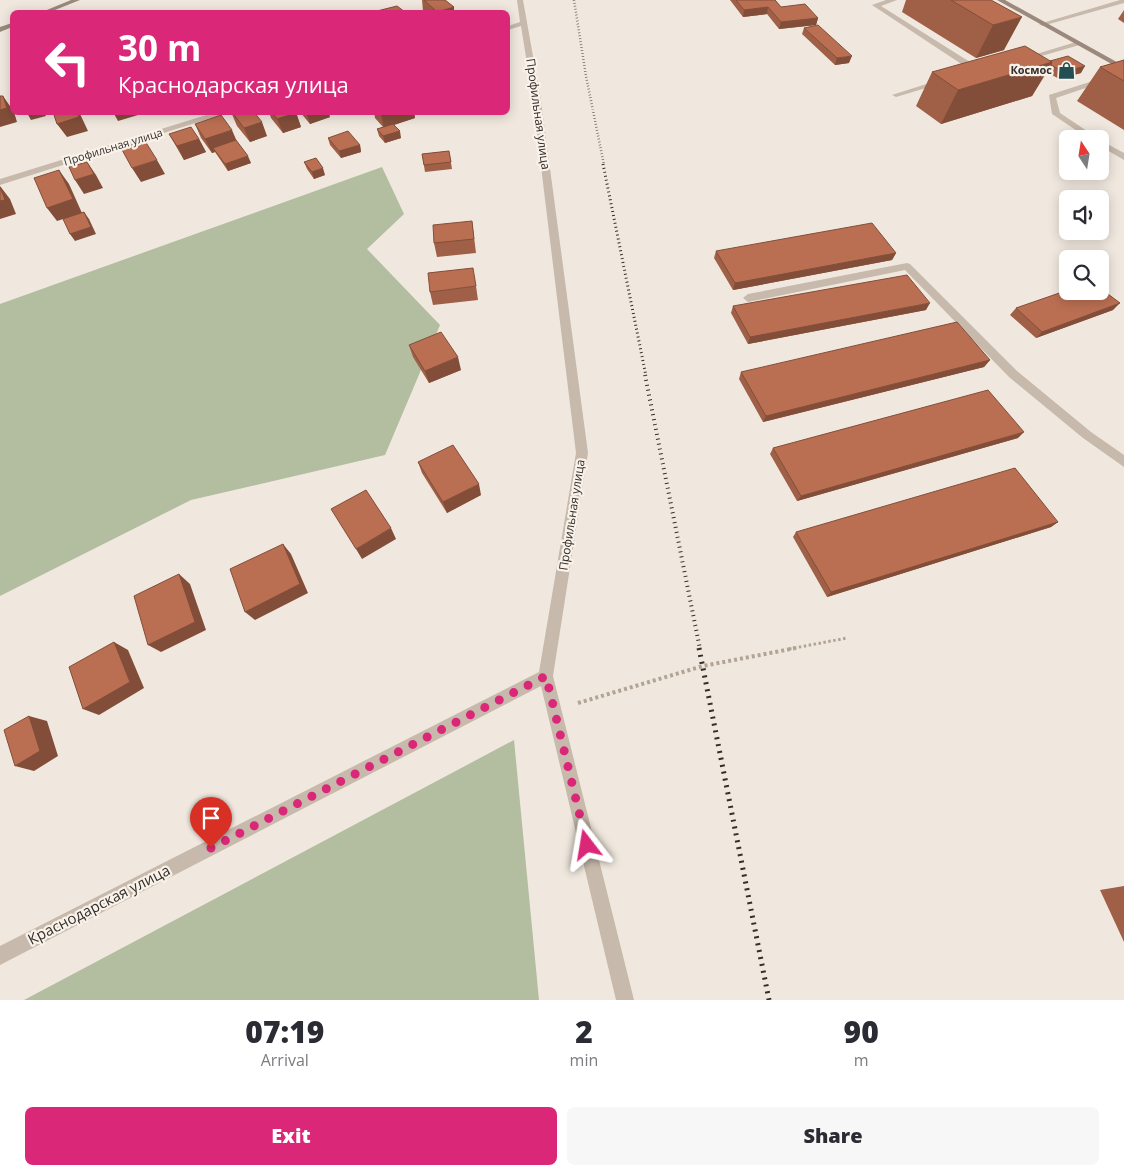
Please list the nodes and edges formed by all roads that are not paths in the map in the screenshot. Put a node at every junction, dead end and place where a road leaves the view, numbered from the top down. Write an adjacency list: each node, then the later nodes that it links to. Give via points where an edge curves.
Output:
1 (77, 0): 6 (main road)
2 (520, 0): 7 (street, Профильная улица)
3 (894, 0): 14 (street, via 875,4)
4 (1000, 0): 8 (main road)
5 (1124, 1): 8 (street)
6 (50, 10)
7 (524, 23): 9 (street); 26 (street, Профильная улица, via 582,453)
8 (1042, 24): 10 (main road)
9 (510, 27)
10 (1078, 44): 11 (street); 13 (main road)
11 (1017, 61)
12 (988, 69): 14 (street)
13 (1124, 69)
14 (979, 72): 15 (street)
15 (970, 74)
16 (1124, 74): 20 (street, via 1052,98 1056,114)
17 (951, 80): 18 (street)
18 (896, 95)
19 (216, 115): 23 (street, Профильная улица)
20 (1081, 130)
21 (1109, 147): 22 (street)
22 (1124, 156)
23 (0, 182)
24 (748, 298): 25 (street, via 907,266 1013,374)
25 (1124, 462)
26 (546, 676): 27 (street, Краснодарская улица); 28 (street, Профильная улица)
27 (0, 956)
28 (626, 1000)

